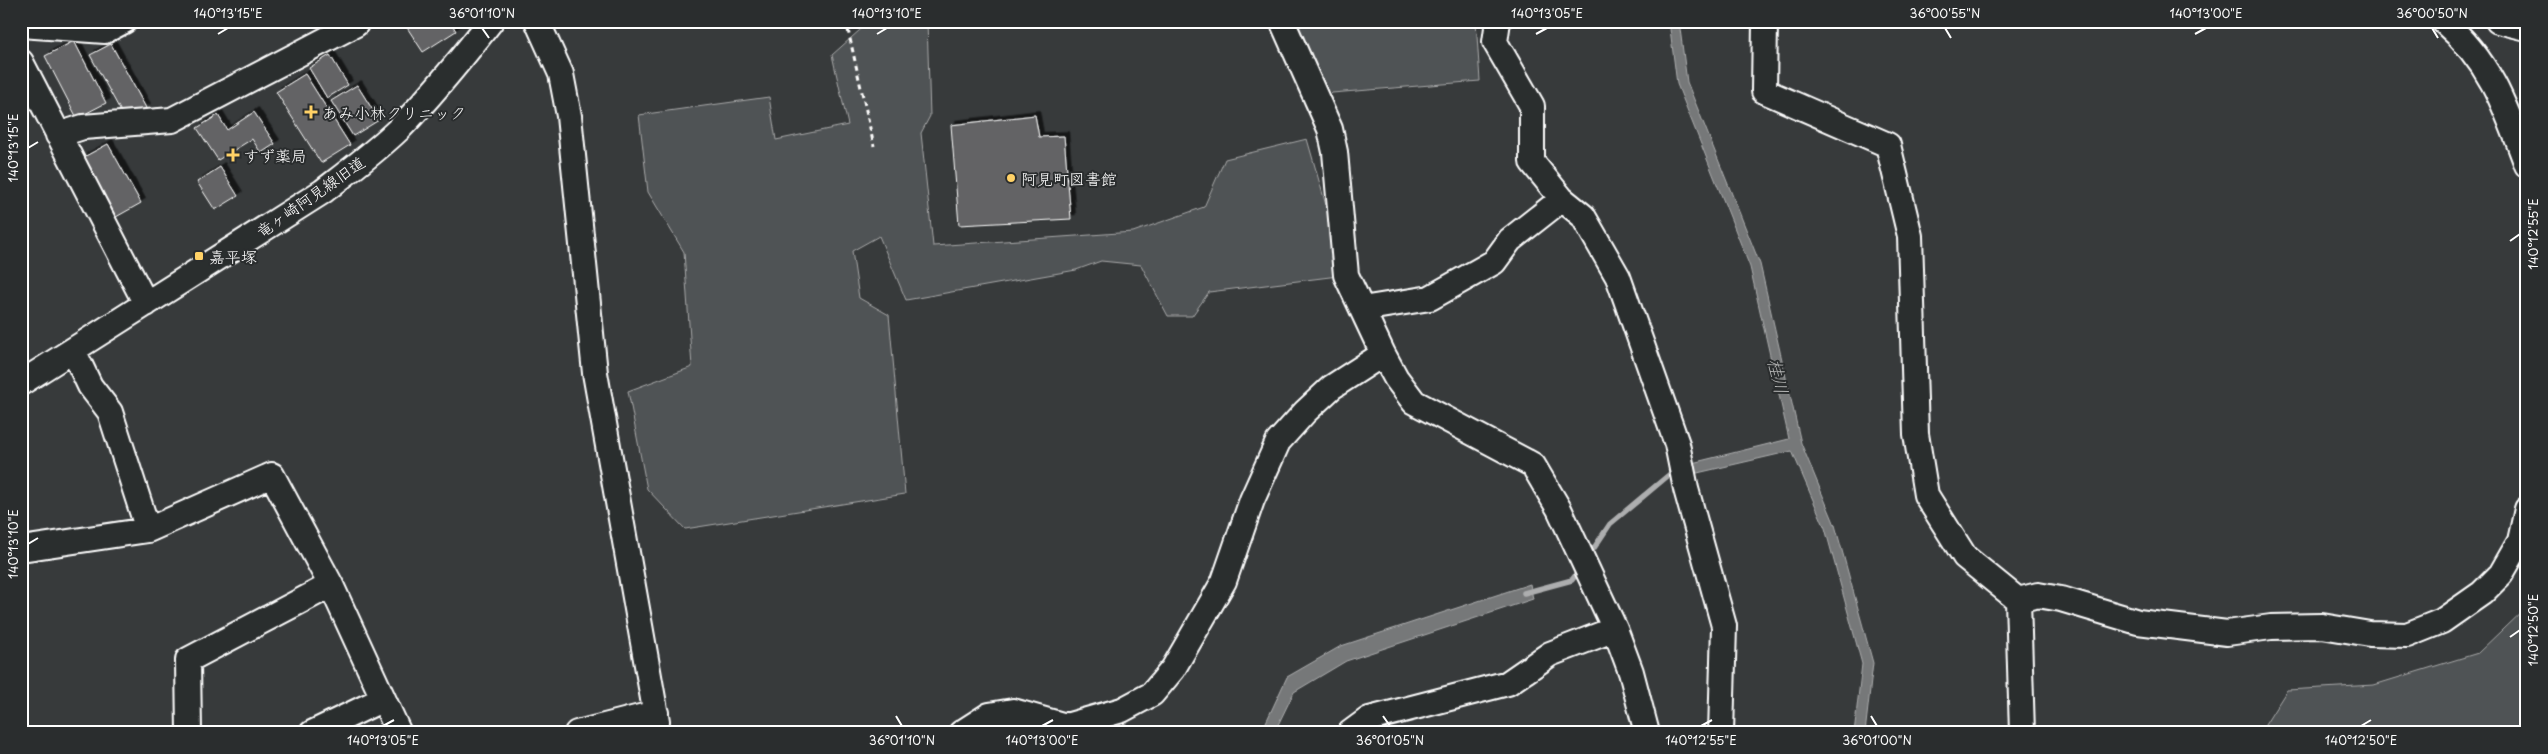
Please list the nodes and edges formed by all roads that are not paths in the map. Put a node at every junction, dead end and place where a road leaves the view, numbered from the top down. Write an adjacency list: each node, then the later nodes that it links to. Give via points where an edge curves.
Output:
1 (124, 21): 10 (street, via 105,31)
2 (355, 21): 13 (street, via 356,24 172,120 83,127)
3 (537, 21): 28 (street, via 561,74 570,116 595,373)
4 (1282, 21): 17 (street, via 1330,129 1346,276)
5 (1498, 21): 15 (street, via 1495,42 1532,106 1532,162)
6 (1765, 21): 25 (street, via 1764,91 1888,145 1910,236 1916,434 1926,495 1965,557)
7 (2443, 21): 14 (street, via 2464,39 2493,80)
8 (2498, 21): 11 (street)
9 (490, 22): 16 (street, 竜ヶ崎阿見線旧道, via 432,94 364,160 322,192)
10 (21, 25)
11 (2527, 28)
12 (21, 62): 13 (street)
13 (58, 134): 16 (street)
14 (2527, 165)
15 (1562, 199): 17 (street, via 1510,240 1494,262 1430,298); 36 (street, via 1583,216 1618,277 1677,444 1686,489 1724,626)
16 (146, 304): 18 (street, 竜ヶ崎阿見線旧道)
17 (1362, 309): 19 (street)
18 (74, 350): 20 (street, 竜ヶ崎阿見線旧道); 22 (street, via 90,386 110,412)
19 (1383, 354): 26 (street, via 1414,402 1533,465 1559,509); 33 (street, via 1332,387 1278,442 1252,500 1224,581 1173,670 1152,694 1122,710 1066,726 1013,710 989,715)
20 (21, 383)
21 (2527, 509): 25 (street, via 2520,541 2501,574 2482,593 2442,621 2407,634 2370,634 2322,626 2271,627 2226,633 2138,622 2070,601 2038,595)
22 (148, 530): 23 (street); 24 (street, via 272,475)
23 (21, 549)
24 (331, 585): 27 (street); 29 (street, via 188,660)
25 (2018, 600): 37 (street)
26 (1615, 629): 34 (street, via 1550,654 1508,683 1369,719); 35 (street, via 1631,672)
27 (383, 700): 30 (street); 31 (street)
28 (654, 723): 32 (street)
29 (189, 733)
30 (312, 733)
31 (399, 733)
32 (577, 733)
33 (961, 733)
34 (1350, 733)
35 (1647, 733)
36 (1721, 733)
37 (2022, 733)

